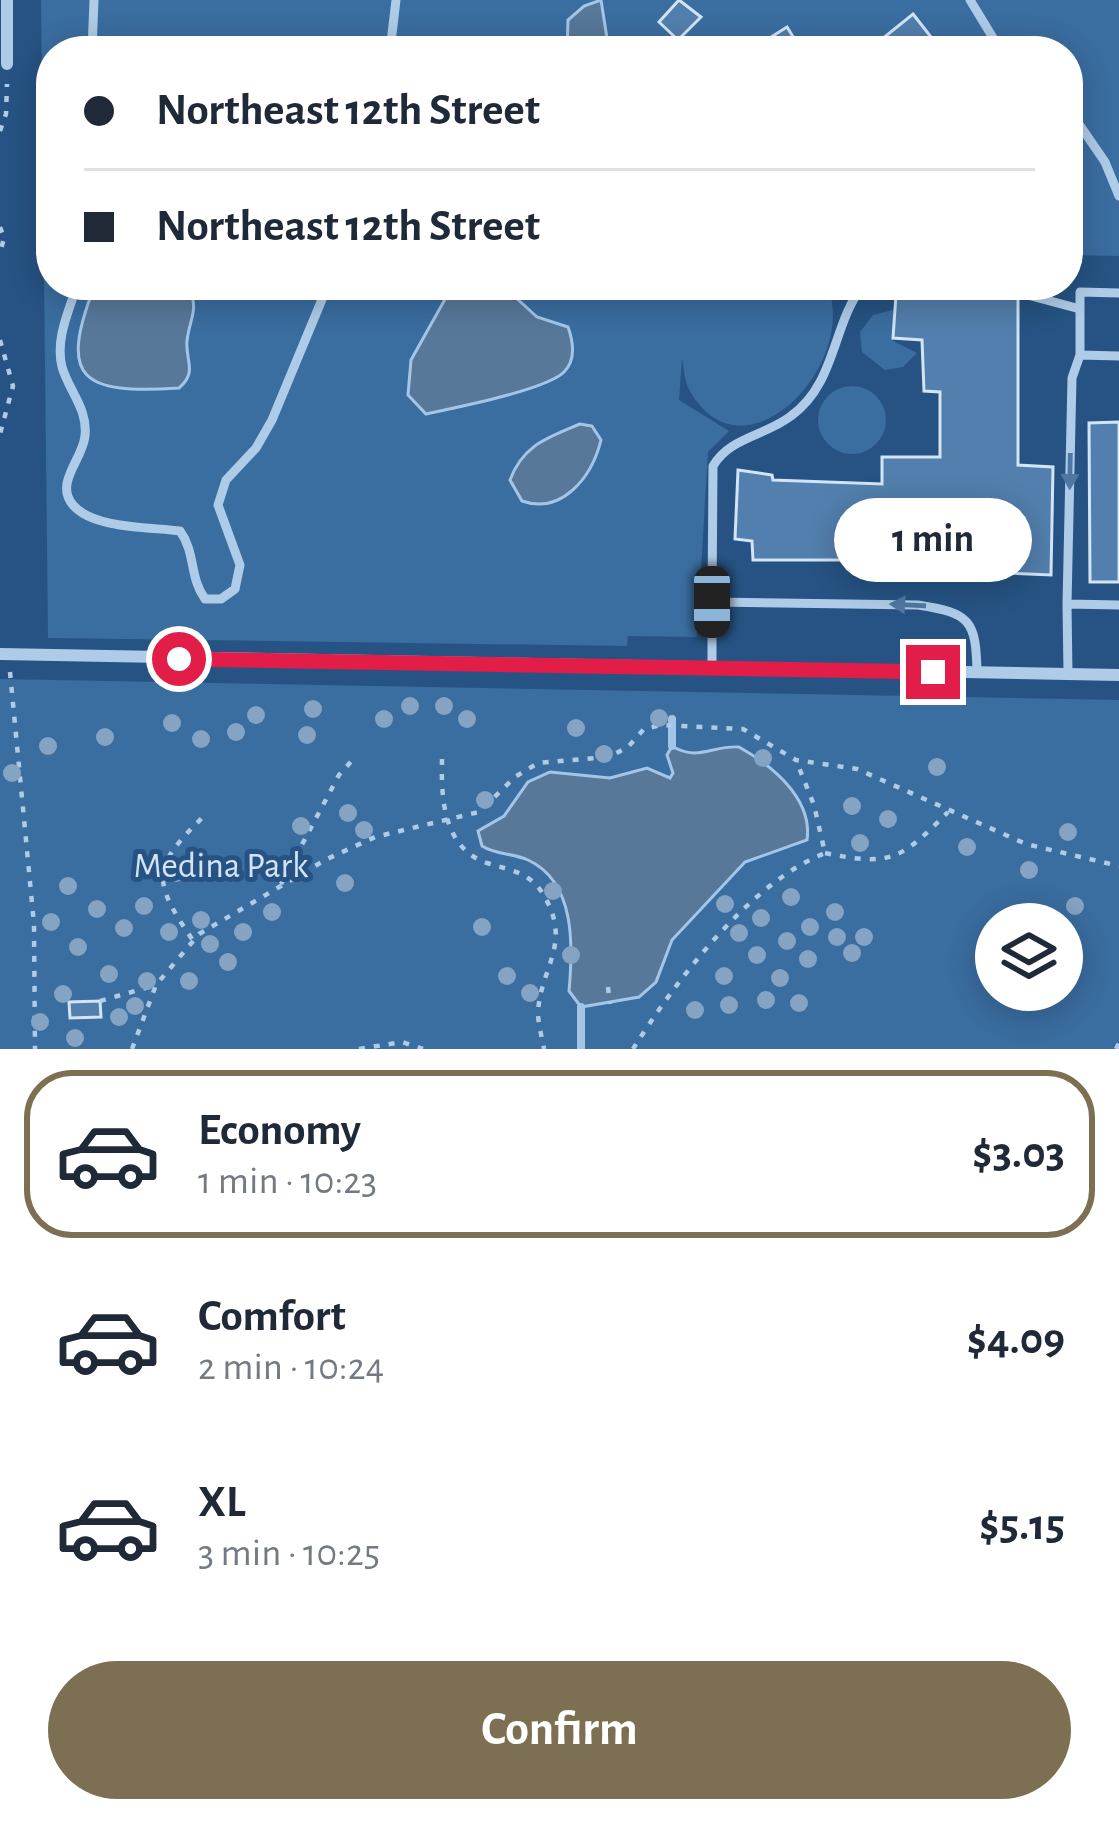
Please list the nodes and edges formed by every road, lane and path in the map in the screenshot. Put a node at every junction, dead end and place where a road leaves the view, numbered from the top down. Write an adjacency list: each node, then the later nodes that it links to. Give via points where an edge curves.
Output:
1 (7, 0): 8 (street)
2 (94, 0): 5 (lane)
3 (396, 0): 6 (lane)
4 (970, 0): 7 (lane)
5 (93, 36)
6 (392, 36)
7 (991, 36)
8 (8, 64): 10 (path)
9 (1083, 130): 11 (lane)
10 (0, 131)
11 (1119, 196)
12 (0, 226): 13 (path)
13 (0, 253)
14 (1083, 292): 15 (lane)
15 (1119, 293)
16 (72, 300): 17 (lane, via 60,340 62,366 84,412 86,439 66,482 68,501 82,514 180,531 191,546 194,583 205,599 221,599 235,589 240,565 218,506 226,480 272,420)
17 (322, 300)
18 (854, 300): 26 (lane, via 820,386 792,416 723,449 713,466)
19 (1047, 300): 21 (lane)
20 (1080, 300): 21 (lane)
21 (1080, 309): 23 (lane)
22 (0, 340): 25 (path, via 13,386)
23 (1080, 355): 24 (lane); 27 (lane, one-way to 27, via 1072,378)
24 (1119, 356)
25 (0, 434)
26 (712, 602): 30 (lane); 31 (lane, one-way to 26, via 976,634 950,610)
27 (1067, 604): 28 (lane); 32 (lane)
28 (1119, 605)
29 (3, 654): 30 (street); 48 (path, via 34,924)
30 (712, 669): 31 (street)
31 (977, 672): 32 (street)
32 (1068, 674): 33 (street)
33 (1119, 675)
34 (356, 756): 42 (path)
35 (442, 759): 39 (path)
36 (796, 760): 37 (path, via 857,770); 39 (path, via 742,729 661,725 609,757 538,763 490,806); 40 (path)
37 (948, 812): 40 (path, via 888,861); 41 (path, via 1026,844)
38 (204, 816): 43 (path, via 165,860 163,895)
39 (447, 821): 42 (path, via 375,837); 52 (path, via 472,856 530,879 550,906 556,945 538,1015)
40 (824, 853): 53 (path, via 749,904 661,1004)
41 (1119, 866)
42 (278, 889): 43 (path)
43 (193, 939): 44 (path)
44 (156, 985): 46 (path); 49 (path)
45 (608, 987): 47 (path)
46 (100, 1001)
47 (610, 1004)
48 (34, 1049)
49 (132, 1049)
50 (359, 1049): 51 (path, via 402,1042)
51 (423, 1049)
52 (544, 1049)
53 (633, 1049)

